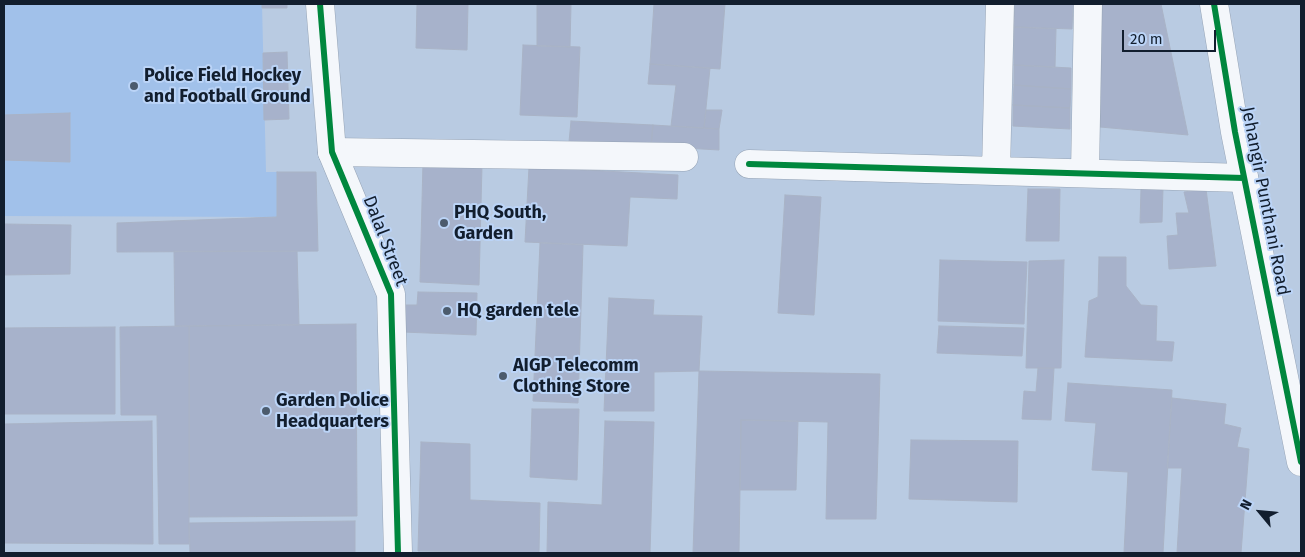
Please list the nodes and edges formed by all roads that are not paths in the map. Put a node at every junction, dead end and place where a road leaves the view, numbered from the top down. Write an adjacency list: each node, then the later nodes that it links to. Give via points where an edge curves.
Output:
1 (320, 4): 5 (street, Dalal Street)
2 (1000, 4): 8 (street)
3 (1088, 4): 9 (street)
4 (1214, 4): 10 (street, Jehangir Punthani Road)
5 (332, 152): 6 (street); 12 (street, Dalal Street, via 391,294)
6 (684, 157)
7 (749, 164): 8 (street)
8 (996, 171): 9 (street)
9 (1085, 173): 10 (street)
10 (1244, 178): 11 (street, Jehangir Punthani Road)
11 (1301, 462)
12 (398, 553)

